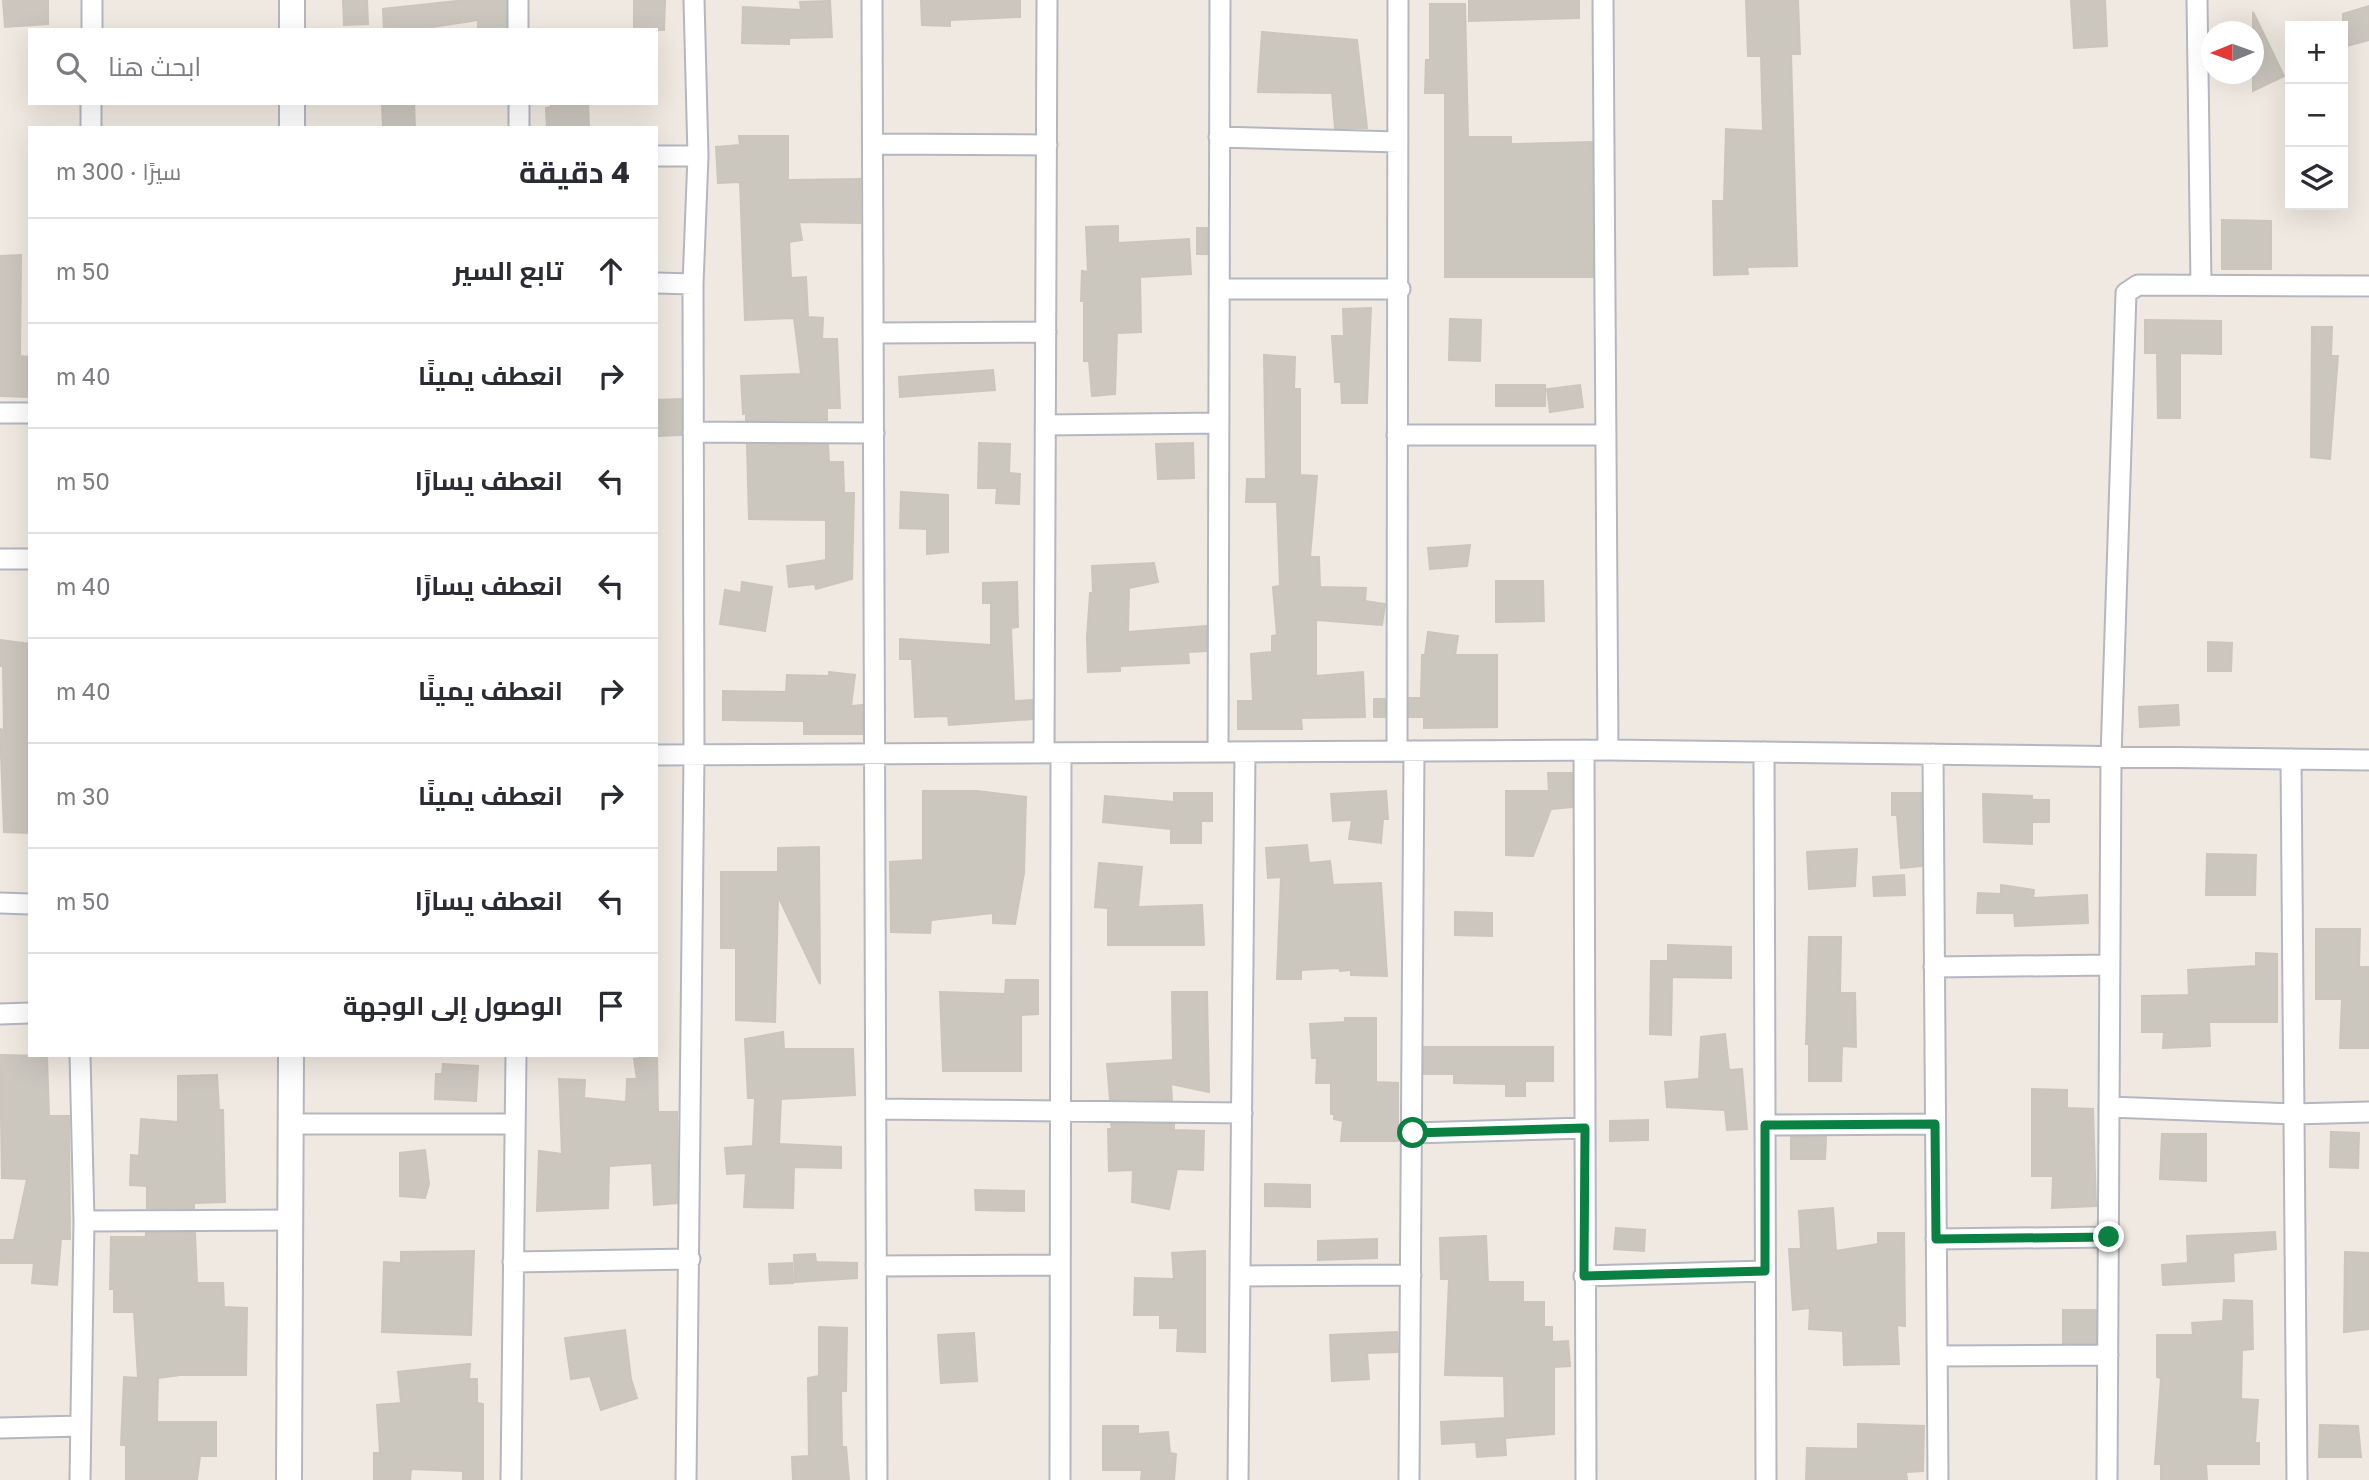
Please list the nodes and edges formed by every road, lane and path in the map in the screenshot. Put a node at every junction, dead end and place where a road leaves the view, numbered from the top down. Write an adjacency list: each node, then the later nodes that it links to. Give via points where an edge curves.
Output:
1 (92, 0): 11 (street)
2 (292, 0): 12 (street)
3 (518, 0): 13 (street)
4 (694, 0): 25 (street)
5 (872, 0): 22 (street)
6 (1048, 0): 23 (street)
7 (1220, 0): 20 (street)
8 (1398, 0): 21 (street)
9 (1603, 0): 41 (street)
10 (2197, 0): 28 (street)
11 (92, 28)
12 (292, 28)
13 (518, 28)
14 (91, 105): 17 (street)
15 (292, 105): 18 (street)
16 (519, 105): 19 (street)
17 (91, 126)
18 (292, 126)
19 (519, 126)
20 (1219, 137): 21 (street); 30 (street)
21 (1398, 142): 31 (street)
22 (874, 144): 23 (street); 33 (street)
23 (1047, 145): 32 (street)
24 (658, 156): 25 (street)
25 (698, 156): 27 (street)
26 (658, 283): 27 (street)
27 (693, 284): 38 (street)
28 (2201, 285): 29 (street); 55 (street, via 2138,285 2126,293)
29 (2369, 286)
30 (1221, 289): 31 (street); 36 (street)
31 (1400, 289): 40 (street)
32 (1046, 332): 33 (street); 37 (street)
33 (874, 333): 39 (street)
34 (0, 413): 35 (street)
35 (28, 413)
36 (1219, 423): 37 (street); 47 (street)
37 (1046, 425): 50 (street)
38 (694, 432): 39 (street); 54 (street)
39 (874, 433): 51 (street)
40 (1397, 435): 41 (street); 46 (street)
41 (1606, 435): 45 (street)
42 (0, 559): 43 (street)
43 (28, 559)
44 (1584, 750): 45 (street); 46 (street); 77 (street)
45 (1608, 750): 49 (street)
46 (1405, 751): 48 (street); 78 (street)
47 (1218, 752): 48 (street); 50 (street)
48 (1245, 752): 71 (street)
49 (1764, 752): 52 (street); 76 (street)
50 (1053, 753): 51 (street); 69 (street)
51 (876, 754): 54 (street); 68 (street)
52 (1933, 754): 55 (street); 61 (street)
53 (658, 755): 54 (street)
54 (694, 755): 83 (street)
55 (2111, 757): 56 (street); 60 (street)
56 (2291, 759): 57 (street); 72 (street)
57 (2369, 760)
58 (0, 903): 59 (street)
59 (28, 904)
60 (2110, 965): 61 (street); 67 (street)
61 (1934, 967): 75 (street)
62 (28, 1013): 63 (street)
63 (0, 1014)
64 (80, 1057): 80 (street)
65 (291, 1057): 73 (street)
66 (516, 1057): 74 (street)
67 (2109, 1107): 72 (street); 81 (street)
68 (876, 1109): 69 (street); 86 (street)
69 (1061, 1111): 71 (street); 85 (street)
70 (2369, 1112): 72 (street)
71 (1242, 1113): 89 (street)
72 (2293, 1114): 107 (street)
73 (291, 1124): 74 (street); 79 (street)
74 (515, 1124): 84 (street)
75 (1935, 1124): 76 (street); 82 (street)
76 (1765, 1125): 87 (street)
77 (1585, 1128): 78 (street); 90 (street)
78 (1413, 1133): 88 (street)
79 (289, 1220): 80 (street); 96 (street)
80 (84, 1221): 93 (street)
81 (2109, 1237): 82 (street); 91 (street)
82 (1936, 1239): 92 (street)
83 (690, 1259): 84 (street); 98 (street)
84 (513, 1262): 97 (street)
85 (1060, 1265): 86 (street); 100 (street)
86 (876, 1266): 99 (street)
87 (1765, 1271): 90 (street); 104 (street)
88 (1411, 1275): 89 (street); 102 (street)
89 (1240, 1276): 101 (street)
90 (1584, 1276): 103 (street)
91 (2108, 1355): 92 (street); 106 (street)
92 (1937, 1356): 105 (street)
93 (80, 1426): 94 (street); 95 (street)
94 (0, 1428)
95 (80, 1480)
96 (289, 1480)
97 (511, 1480)
98 (686, 1480)
99 (877, 1480)
100 (1060, 1480)
101 (1238, 1480)
102 (1409, 1480)
103 (1586, 1480)
104 (1766, 1480)
105 (1938, 1480)
106 (2107, 1480)
107 (2297, 1480)

